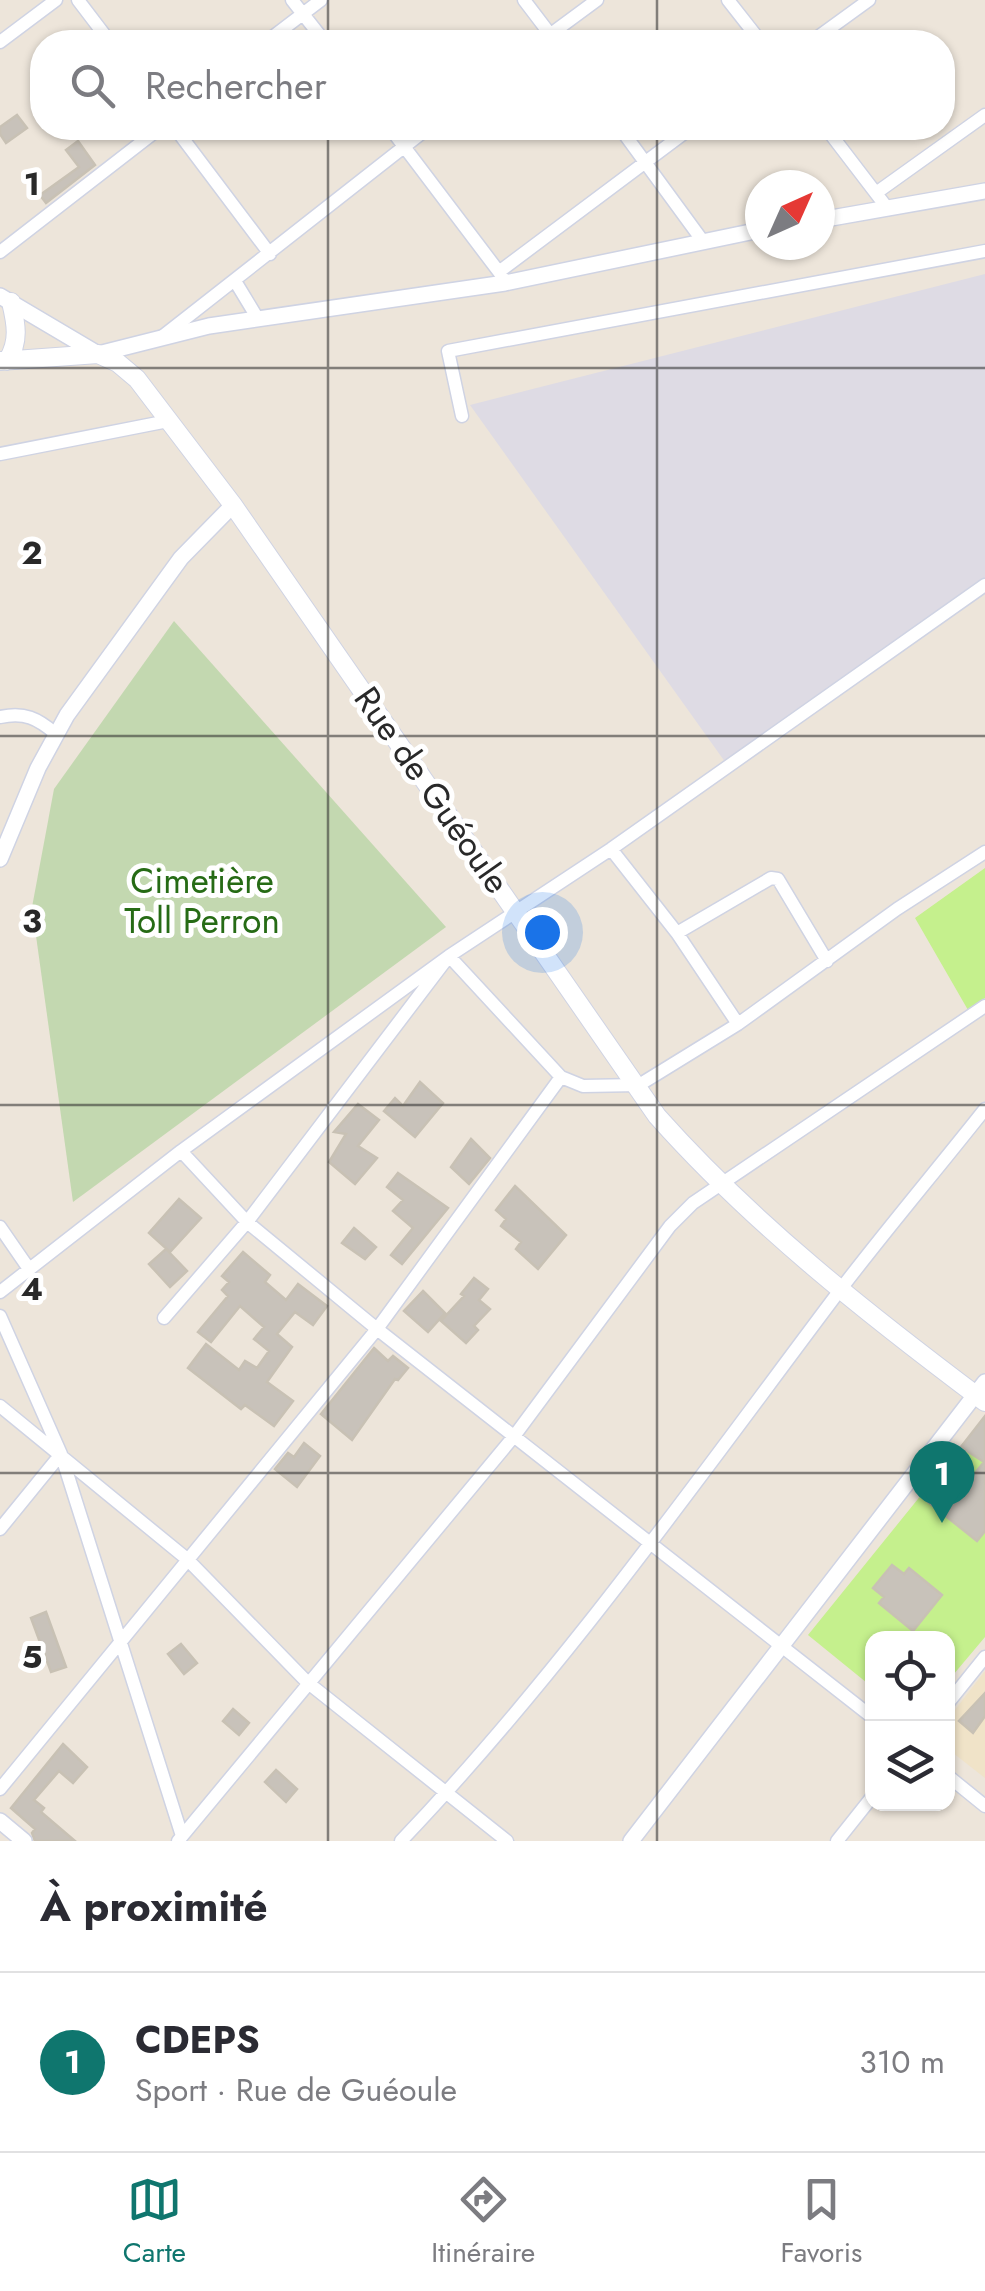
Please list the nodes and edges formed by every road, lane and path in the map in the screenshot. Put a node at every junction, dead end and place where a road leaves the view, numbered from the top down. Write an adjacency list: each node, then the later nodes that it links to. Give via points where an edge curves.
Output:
1 (56, 0): 17 (street)
2 (78, 0): 10 (street)
3 (292, 0): 9 (street)
4 (321, 0): 9 (street)
5 (524, 0): 13 (street)
6 (597, 0): 14 (street)
7 (728, 0): 15 (street)
8 (869, 0): 16 (street)
9 (303, 13): 11 (street); 12 (street)
10 (101, 30)
11 (281, 30)
12 (316, 30)
13 (543, 30)
14 (561, 30)
15 (752, 30)
16 (828, 30)
17 (0, 42)
18 (985, 115): 19 (street)
19 (955, 136)
20 (144, 140): 36 (street)
21 (184, 140): 38 (street)
22 (399, 140): 28 (street)
23 (412, 140): 28 (street)
24 (629, 140): 29 (street)
25 (674, 140): 29 (street)
26 (835, 140): 30 (street)
27 (950, 140): 30 (street)
28 (404, 146): 38 (street); 39 (street)
29 (645, 160): 35 (street); 39 (street)
30 (876, 192): 32 (street)
31 (985, 192): 32 (street)
32 (888, 209): 33 (street)
33 (835, 218)
34 (745, 233): 35 (street)
35 (702, 240): 39 (street)
36 (2, 247)
37 (985, 251): 46 (street, via 448,351)
38 (270, 254): 40 (street)
39 (503, 277): 42 (street)
40 (235, 281): 42 (street); 43 (street)
41 (5, 299): 44 (street); 45 (main road, via 16,325 15,350)
42 (258, 319): 43 (street)
43 (160, 338): 44 (street)
44 (98, 354): 45 (main road); 47 (main road, Rue de Guéoule, via 137,378)
45 (3, 361)
46 (462, 416)
47 (168, 421): 48 (street); 49 (main road, Rue de Guéoule)
48 (0, 454)
49 (233, 505): 52 (street, via 180,558); 56 (main road, Rue de Guéoule)
50 (985, 585): 53 (street)
51 (0, 718): 52 (street, via 39,719)
52 (56, 734): 55 (street)
53 (611, 849): 56 (street); 57 (street)
54 (985, 852): 59 (street)
55 (0, 858)
56 (517, 912): 58 (street); 63 (main road, Rue de Guéoule)
57 (677, 933): 59 (street, via 778,879); 61 (street)
58 (449, 956): 62 (street); 65 (street); 67 (street)
59 (828, 961): 61 (street)
60 (985, 1006): 66 (street)
61 (738, 1024): 63 (street)
62 (561, 1078): 63 (street, via 583,1086); 74 (street)
63 (638, 1085): 66 (main road, Rue de Guéoule, via 657,1116)
64 (985, 1109): 70 (street)
65 (182, 1151): 67 (street); 69 (street)
66 (722, 1183): 70 (main road, Rue de Guéoule); 77 (street, via 670,1226)
67 (246, 1222): 73 (street); 74 (street)
68 (0, 1227): 69 (street)
69 (29, 1269): 71 (street)
70 (840, 1290): 75 (main road, Rue de Guéoule); 80 (street)
71 (0, 1292)
72 (0, 1316): 78 (street)
73 (164, 1318)
74 (377, 1328): 77 (street); 81 (street)
75 (982, 1393): 83 (street)
76 (0, 1406): 78 (street)
77 (515, 1435): 80 (street); 85 (street)
78 (61, 1454): 79 (street); 81 (street); 82 (street)
79 (0, 1529)
80 (652, 1543): 83 (street); 90 (street)
81 (187, 1559): 82 (street); 85 (street)
82 (119, 1644): 89 (street); 94 (street)
83 (782, 1648): 87 (street); 98 (street)
84 (985, 1657): 86 (street)
85 (307, 1682): 90 (street); 94 (street)
86 (955, 1694)
87 (865, 1712)
88 (955, 1782): 92 (street)
89 (0, 1789)
90 (446, 1794): 96 (street); 97 (street)
91 (865, 1805): 99 (street)
92 (985, 1806)
93 (0, 1822): 95 (street)
94 (180, 1838)
95 (24, 1841)
96 (401, 1841)
97 (506, 1841)
98 (630, 1841)
99 (837, 1841)

